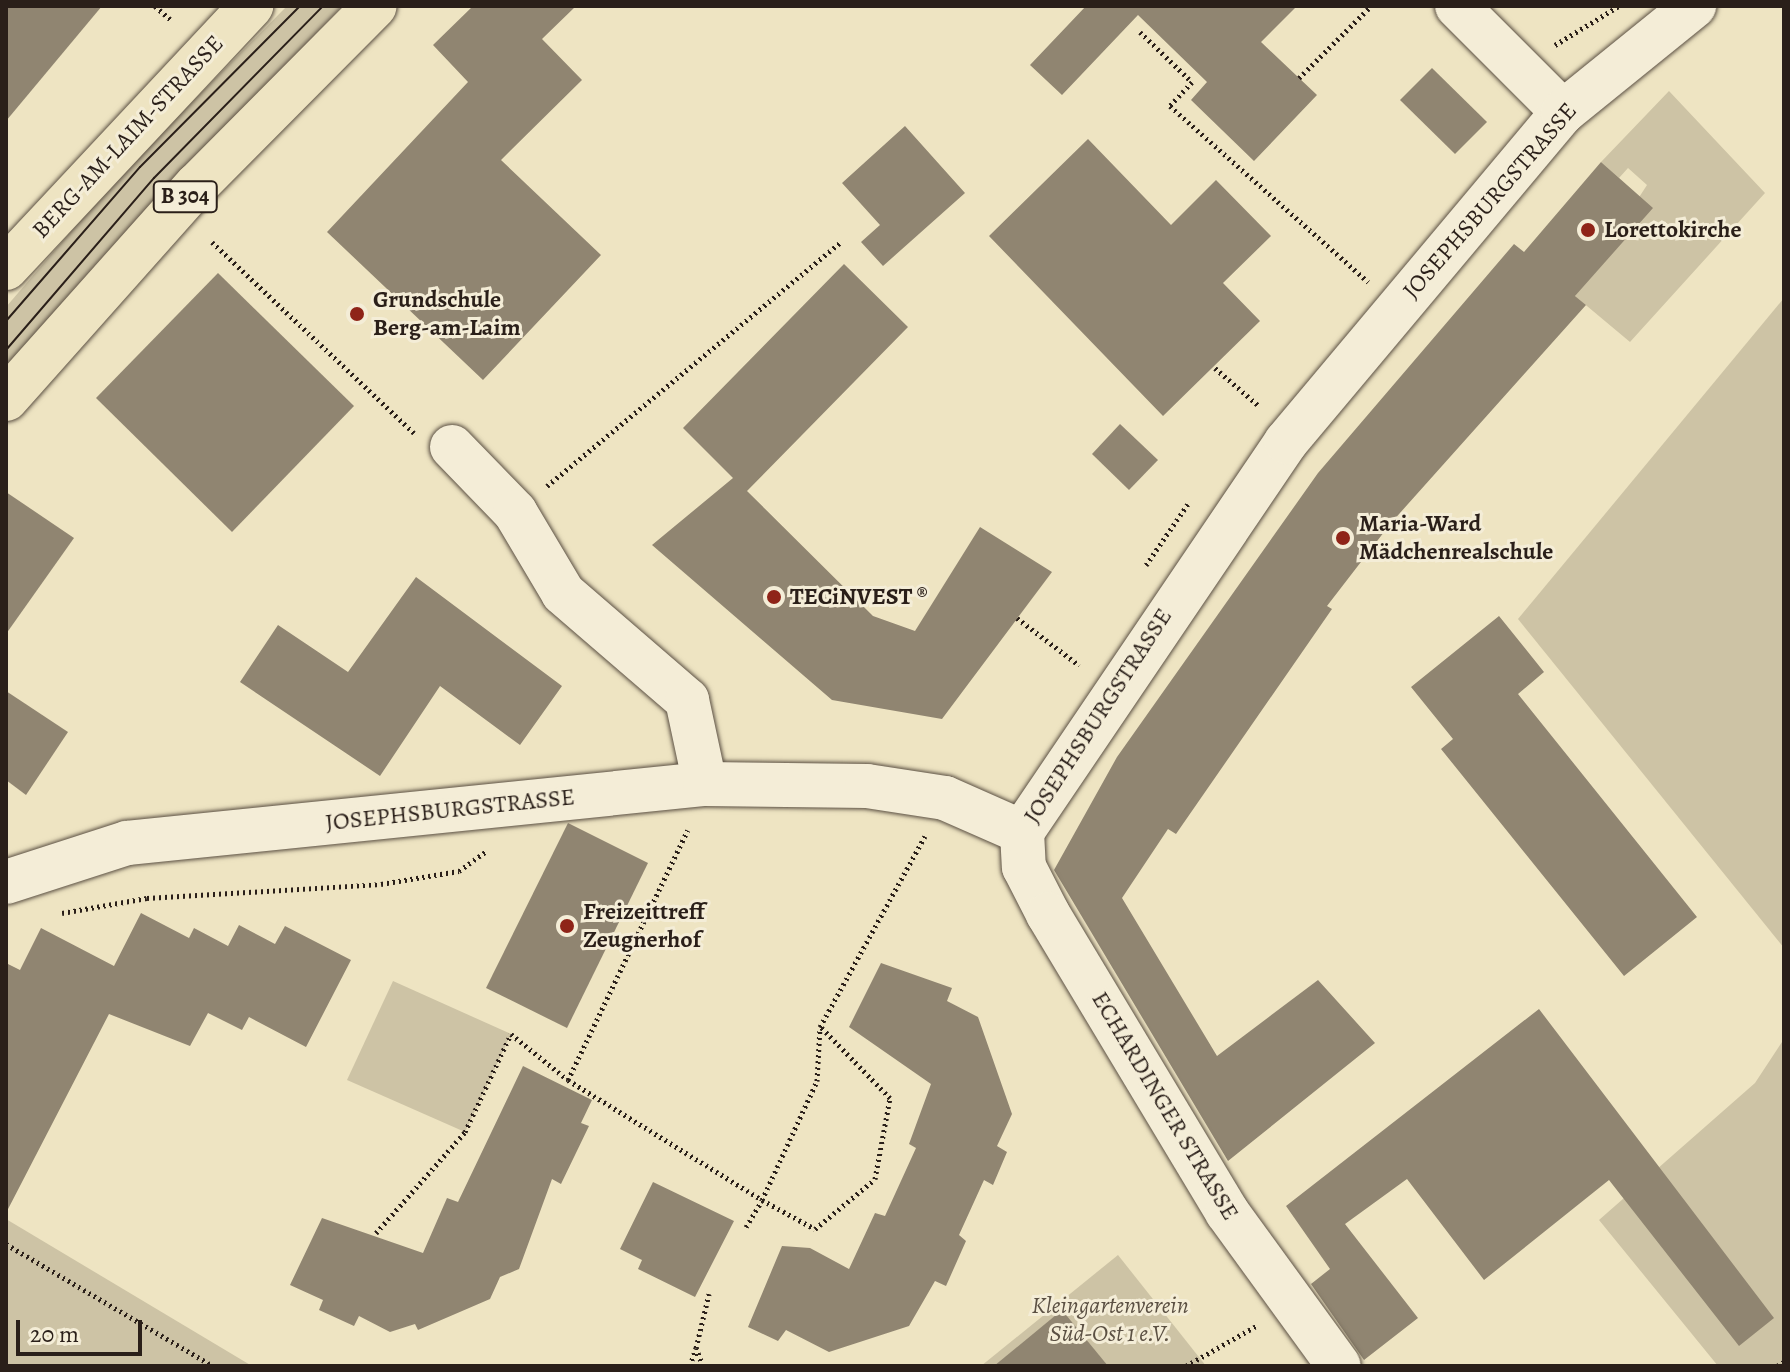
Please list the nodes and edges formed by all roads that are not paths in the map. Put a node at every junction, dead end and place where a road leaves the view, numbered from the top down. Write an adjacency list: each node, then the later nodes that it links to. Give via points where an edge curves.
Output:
1 (251, 6): 6 (main road, BERG-AM-LAIM-STRASSE)
2 (375, 6): 7 (main road, B 304, via 197,185)
3 (1457, 6): 5 (street)
4 (1694, 6): 5 (street, JOSEPHSBURGSTRASSE)
5 (1563, 112): 10 (street, JOSEPHSBURGSTRASSE, via 1286,442)
6 (6, 268)
7 (6, 399)
8 (452, 447): 9 (street, via 515,512 563,593 687,700)
9 (705, 784): 10 (street, JOSEPHSBURGSTRASSE, via 867,786 945,798); 11 (street, JOSEPHSBURGSTRASSE, via 127,843)
10 (1022, 832): 12 (street, ECHARDINGER STRASSE, via 1024,867 1048,914 1227,1212)
11 (6, 882)
12 (1339, 1366)

